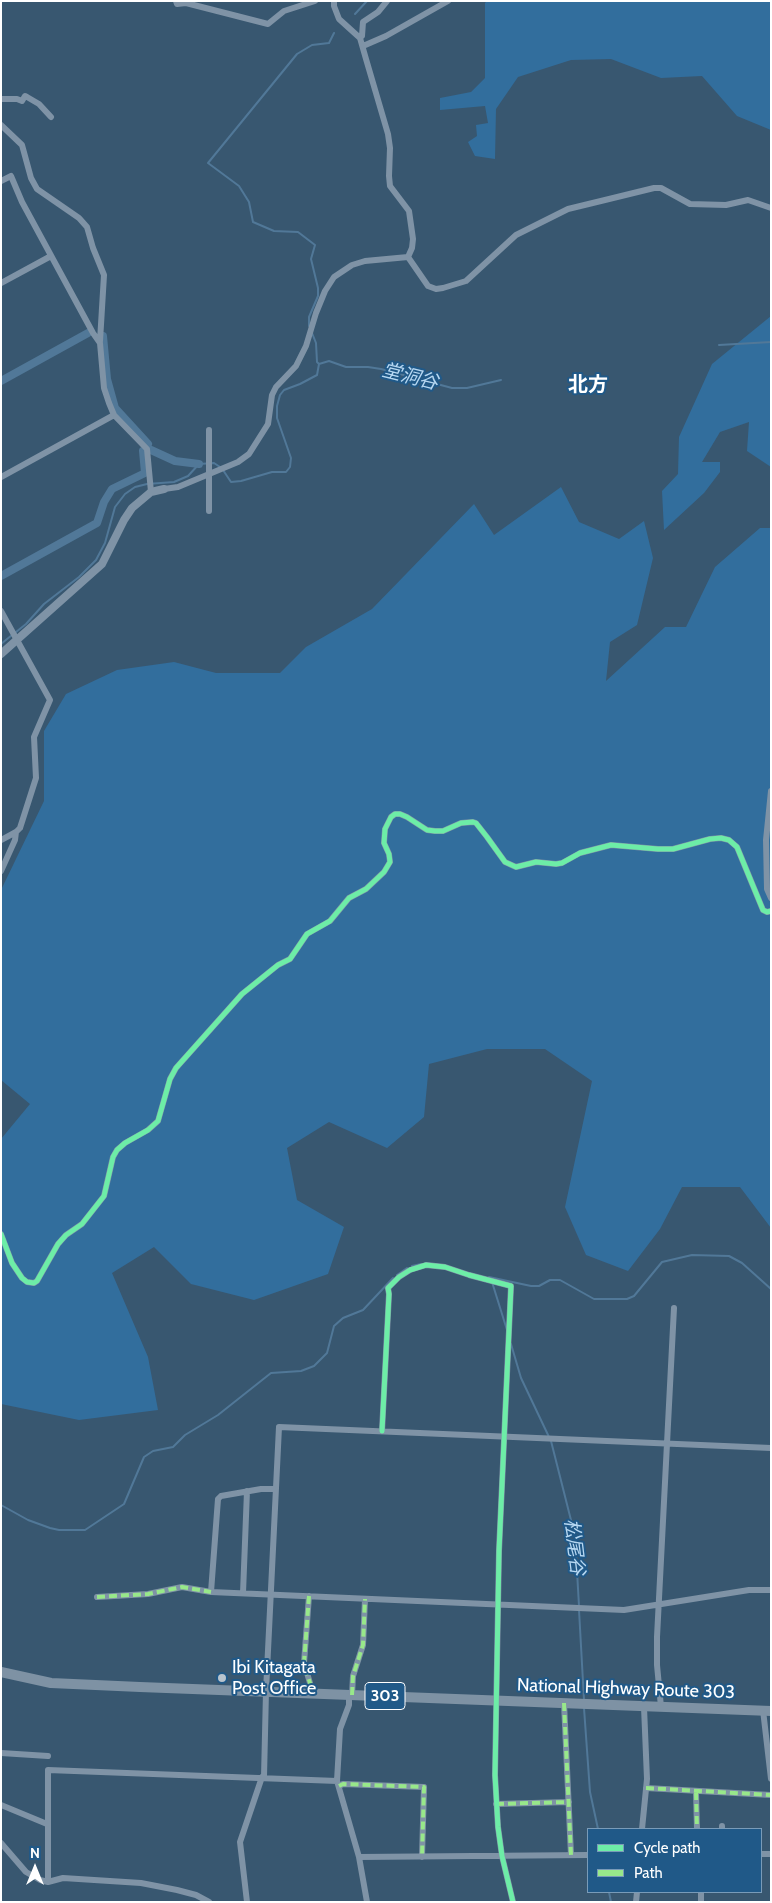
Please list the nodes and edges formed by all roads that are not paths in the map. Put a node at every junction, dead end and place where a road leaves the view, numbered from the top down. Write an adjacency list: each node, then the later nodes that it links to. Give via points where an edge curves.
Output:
1 (176, 1): 2 (street, via 177,4 186,3 268,24 284,11)
2 (315, 1)
3 (334, 1): 6 (street, via 339,19)
4 (387, 1): 6 (street, via 363,22)
5 (448, 1): 7 (street)
6 (360, 38): 7 (street)
7 (363, 46): 14 (street, via 388,134 390,186 409,211 413,239)
8 (1, 99): 9 (street, via 22,101 25,96 39,104)
9 (51, 117)
10 (1, 125): 16 (street, via 22,145 36,189 87,227 105,283)
11 (1, 181): 13 (street, via 11,176)
12 (771, 208): 14 (street, via 748,200 726,205 690,204 661,188 654,188 568,209 516,235 466,281 436,289 428,286)
13 (51, 256): 15 (street); 16 (street)
14 (408, 256): 20 (street, via 365,261 334,277 316,313 306,346 296,366 276,387 268,424 248,454 238,462 178,487)
15 (1, 283)
16 (100, 342): 17 (street, via 104,388)
17 (114, 415): 19 (street); 21 (street, via 147,449)
18 (209, 430): 22 (street, bridge)
19 (1, 477)
20 (164, 488): 21 (street)
21 (151, 492): 24 (street, via 132,508 102,564)
22 (209, 511)
23 (1, 611): 24 (street)
24 (17, 641): 25 (street); 27 (street, via 50,700 34,737 36,778)
25 (1, 654)
26 (771, 791): 30 (street, via 766,840 767,889)
27 (16, 832): 28 (street); 29 (street)
28 (1, 840)
29 (1, 871)
30 (771, 898)
31 (771, 911): 32 (street, via 763,910 737,847 729,840 715,838 658,849 612,845 580,853 562,863 536,862 516,867 505,862 476,823 461,823 435,831 395,814 385,829 384,843 390,862 384,872 366,889 349,898 330,921 307,934 290,959 242,994 176,1068 158,1121 117,1150 104,1196 82,1224 58,1244 37,1281 27,1282 22,1278 12,1264)
32 (1, 1234)
33 (674, 1308): 36 (street)
34 (382, 1431): 35 (street); 35 (street, via 388,1288 410,1270 426,1265 445,1267 511,1286); 38 (street, via 279,1427)
35 (505, 1436): 36 (street); 47 (street)
36 (667, 1443): 37 (street); 48 (street)
37 (771, 1448)
38 (276, 1489): 39 (street); 43 (street)
39 (247, 1491): 41 (street, via 218,1499); 42 (street)
40 (771, 1590): 48 (street, via 750,1590)
41 (211, 1592): 42 (street); 45 (street, via 182,1587 148,1594)
42 (243, 1593): 43 (street)
43 (271, 1594): 44 (street); 50 (street)
44 (309, 1596): 46 (street); 51 (street, via 304,1663)
45 (97, 1597)
46 (365, 1599): 47 (street); 52 (street, via 363,1645 352,1676)
47 (497, 1604): 48 (street, via 624,1610); 53 (street)
48 (659, 1606): 56 (street, via 657,1665)
49 (1, 1672): 50 (highway, National Highway Route 303 / 303, via 51,1683)
50 (266, 1692): 51 (highway, National Highway Route 303 / 303); 60 (street)
51 (313, 1693): 52 (highway, National Highway Route 303 / 303)
52 (350, 1695): 53 (highway, National Highway Route 303 / 303); 62 (street, via 340,1729)
53 (496, 1700): 54 (highway, National Highway Route 303 / 303); 67 (street)
54 (564, 1703): 55 (highway, National Highway Route 303 / 303); 66 (street)
55 (644, 1707): 56 (highway, National Highway Route 303 / 303); 63 (street)
56 (661, 1707): 57 (highway, National Highway Route 303 / 303)
57 (767, 1710): 61 (street)
58 (1, 1753): 59 (street)
59 (48, 1756)
60 (263, 1778): 62 (street); 69 (street, via 48,1770); 80 (street, via 240,1842)
61 (771, 1779)
62 (338, 1784): 76 (street); 77 (street, via 424,1787)
63 (646, 1788): 64 (street); 70 (street)
64 (696, 1792): 65 (street); 71 (street)
65 (771, 1795)
66 (569, 1802): 67 (street); 73 (street)
67 (496, 1804): 75 (street)
68 (1, 1805): 69 (street)
69 (47, 1824): 78 (street)
70 (642, 1828)
71 (696, 1828)
72 (1, 1843): 78 (street, via 26,1872)
73 (571, 1855): 74 (street); 75 (street)
74 (587, 1855)
75 (502, 1856): 77 (street); 82 (street)
76 (359, 1857): 77 (street); 81 (street)
77 (422, 1857)
78 (48, 1882): 79 (street, via 63,1878 141,1884 196,1895)
79 (208, 1902)
80 (247, 1902)
81 (367, 1902)
82 (514, 1902)

